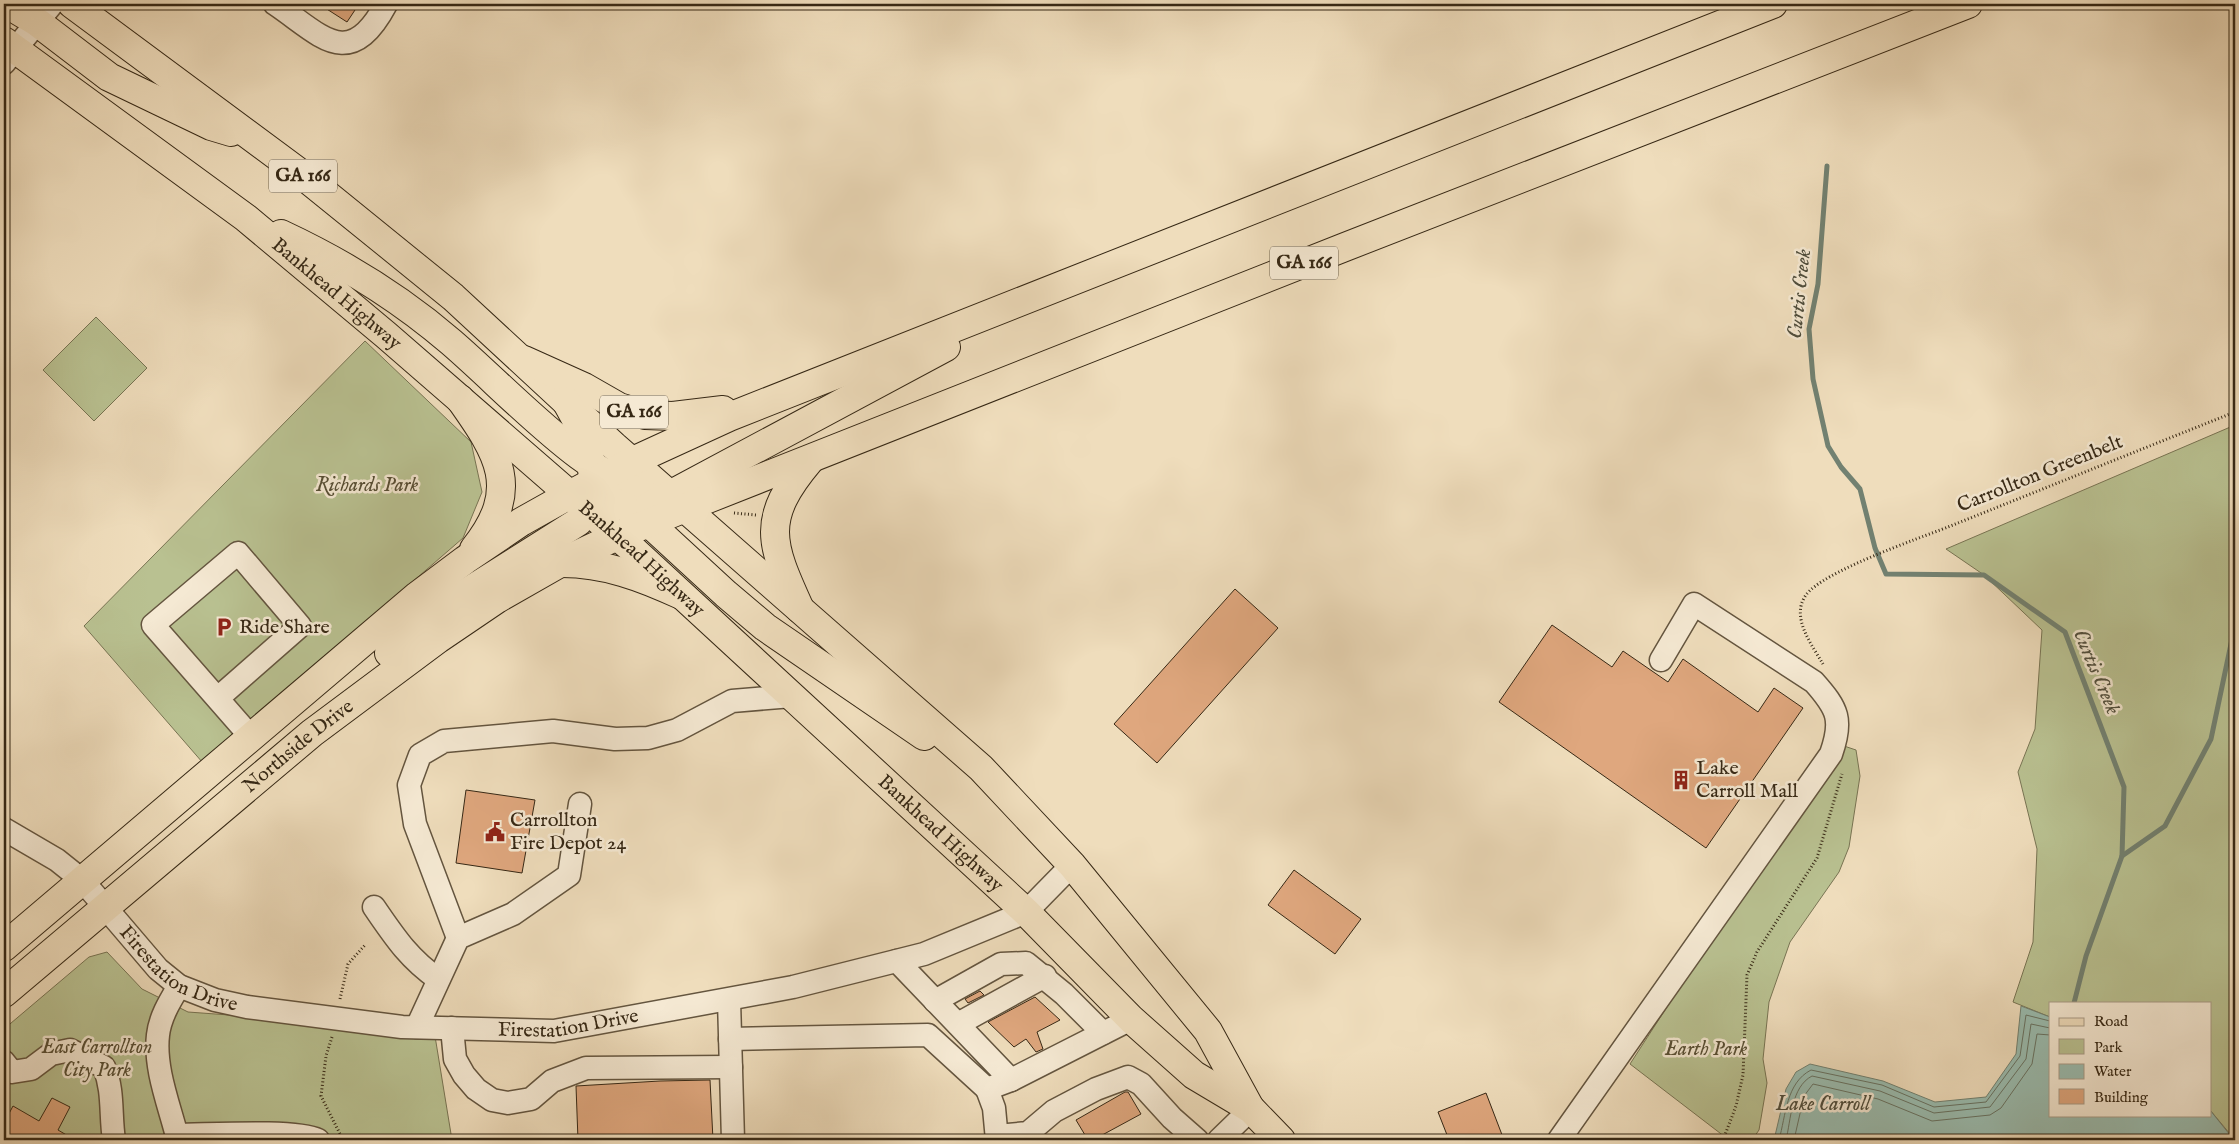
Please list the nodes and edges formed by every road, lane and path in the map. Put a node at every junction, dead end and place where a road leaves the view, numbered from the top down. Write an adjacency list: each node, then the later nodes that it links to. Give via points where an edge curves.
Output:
1 (7, 4): 7 (main road)
2 (72, 4): 9 (main road, Bankhead Highway / GA 166)
3 (275, 4): 4 (street, via 331,42 344,44 363,34)
4 (386, 4)
5 (1773, 4): 11 (main road, GA 166)
6 (1968, 4): 17 (main road, GA 166)
7 (44, 13): 8 (street); 9 (main road, via 109,77 211,126)
8 (8, 51): 10 (main road, Bankhead Highway)
9 (254, 138): 12 (main road, Bankhead Highway / GA 166, via 381,237)
10 (246, 218): 13 (main road, Bankhead Highway); 19 (main road, via 316,250 450,340 552,432)
11 (1086, 276): 15 (main road, GA 166); 20 (main road, via 990,322)
12 (524, 360): 14 (main road, Bankhead Highway); 15 (main road, GA 166, via 584,387 618,407 645,414 673,416)
13 (460, 399): 19 (main road, Bankhead Highway); 24 (main road, via 484,433 501,476 499,504 490,528)
14 (566, 401): 18 (main road, Bankhead Highway); 19 (main road, via 585,440)
15 (754, 407): 18 (main road, Northside Drive)
16 (2235, 412): 26 (path, Carrollton Greenbelt)
17 (811, 458): 20 (main road, GA 166); 28 (main road, via 786,491 776,520 779,559)
18 (633, 461): 19 (main road, Northside Drive); 20 (main road, Bankhead Highway)
19 (590, 486): 20 (main road, via 628,487); 23 (main road, Bankhead Highway); 24 (main road, Northside Drive, via 521,522); 32 (main road, via 578,522 442,608 337,698)
20 (660, 508): 23 (main road, Northside Drive); 28 (main road, Bankhead Highway); 34 (main road, via 726,594 765,626)
21 (731, 513): 22 (path)
22 (760, 515)
23 (617, 536): 25 (main road, Northside Drive); 27 (main road, Bankhead Highway)
24 (465, 560): 33 (main road, Northside Drive, via 417,596)
25 (560, 563): 27 (main road, via 607,567); 32 (main road, Northside Drive, via 438,638)
26 (1857, 565)
27 (681, 595): 30 (main road, Bankhead Highway)
28 (800, 609): 34 (main road, Bankhead Highway, via 934,724)
29 (1661, 660): 73 (street, via 1694,604 1814,682 1829,699 1837,717 1838,733 1831,754)
30 (792, 696): 41 (main road, Bankhead Highway); 42 (street, via 732,701 677,730 648,738 553,731 444,741 420,755 409,785 415,824)
31 (218, 698): 31 (street, via 154,625 238,553 300,626); 33 (street)
32 (312, 733): 39 (main road, Northside Drive)
33 (251, 738): 38 (main road, Northside Drive)
34 (994, 782): 37 (main road, Bankhead Highway)
35 (580, 804): 42 (street, via 569,875 513,914)
36 (4, 829): 38 (street, Firestation Drive, via 57,860)
37 (1072, 865): 41 (street, Firestation Drive); 63 (main road, Bankhead Highway, via 1208,1031)
38 (82, 880): 39 (street, Firestation Drive); 44 (main road, Northside Drive)
39 (105, 907): 48 (street, Firestation Drive, via 158,969); 49 (main road, Northside Drive)
40 (374, 907): 47 (street, via 403,950)
41 (1026, 912): 45 (street, Firestation Drive, via 924,954); 53 (main road, Bankhead Highway)
42 (458, 938): 47 (street)
43 (365, 945): 51 (path, via 348,964)
44 (4, 947)
45 (897, 961): 50 (street, Firestation Drive); 52 (street)
46 (1044, 976): 52 (street); 52 (street, via 1026,963 1001,964); 57 (street)
47 (438, 979): 54 (street)
48 (179, 986): 54 (street, Firestation Drive, via 214,1000 247,1007); 64 (street, via 165,1010 158,1035 162,1080)
49 (4, 993)
50 (729, 1000): 55 (street, Firestation Drive, via 554,1031); 58 (street)
51 (339, 1005)
52 (946, 1013): 61 (street)
53 (1131, 1019): 57 (street); 63 (main road, Bankhead Highway, via 1194,1075)
54 (417, 1027): 55 (street, Firestation Drive)
55 (452, 1028): 59 (street, via 455,1059 464,1074 476,1090 492,1100 508,1103 531,1099 552,1081 586,1068)
56 (333, 1032): 68 (path, via 321,1096)
57 (1103, 1033): 61 (street)
58 (730, 1040): 59 (street); 62 (street, via 928,1034)
59 (731, 1067): 69 (street)
60 (7, 1072): 66 (street, via 31,1069 51,1054 70,1050 104,1067 110,1086)
61 (1011, 1080): 62 (street)
62 (987, 1089): 65 (street, via 994,1108)
63 (1251, 1109): 71 (street); 72 (main road, Bankhead Highway)
64 (177, 1138): 67 (street, via 288,1135)
65 (997, 1138): 70 (street, via 1028,1133 1054,1111 1128,1077 1141,1084 1172,1118)
66 (114, 1140)
67 (318, 1140)
68 (343, 1140)
69 (734, 1140)
70 (1198, 1140)
71 (1219, 1140)
72 (1281, 1140)
73 (1559, 1140)

